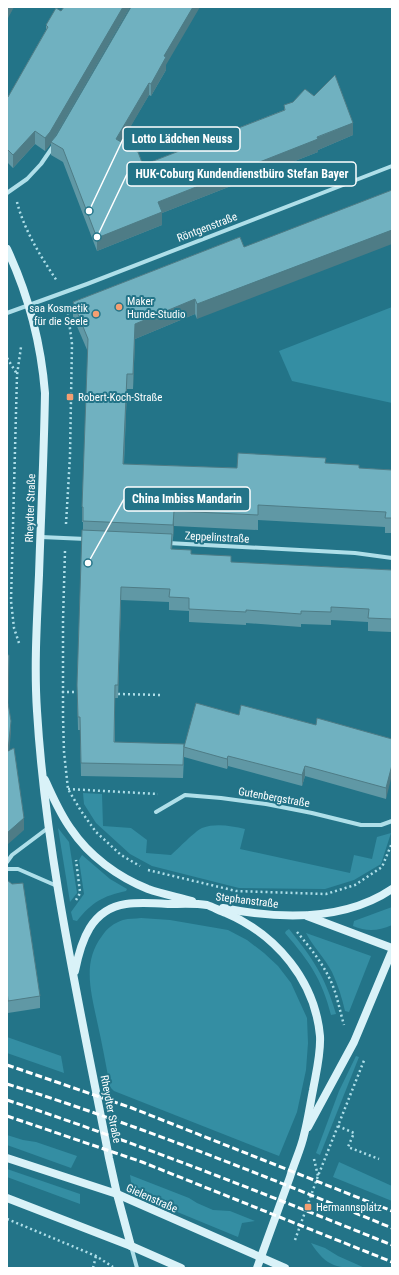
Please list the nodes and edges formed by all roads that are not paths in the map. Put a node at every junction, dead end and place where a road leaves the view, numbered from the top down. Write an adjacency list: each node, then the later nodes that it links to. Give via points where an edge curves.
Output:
1 (57, 140): 3 (street, via 27,179)
2 (392, 166): 5 (street, Röntgenstraße)
3 (7, 193)
4 (7, 249): 5 (main road, Rheydter Straße)
5 (28, 305): 6 (street, Röntgenstraße); 7 (main road, Rheydter Straße, via 41,353 45,393)
6 (7, 313)
7 (40, 536): 8 (street); 11 (main road, Rheydter Straße, via 36,660 37,709)
8 (88, 539)
9 (159, 543): 10 (street, Zeppelinstraße, via 355,553)
10 (392, 558)
11 (43, 774): 14 (main road, Rheydter Straße); 19 (main road, Rheydter Straße, via 59,810 71,829 101,862 124,878 148,889)
12 (156, 812): 13 (street, Gutenbergstraße, via 185,795 266,804 361,825 381,825)
13 (392, 821)
14 (48, 828): 15 (street, via 12,855); 17 (main road, Rheydter Straße)
15 (7, 862)
16 (7, 869): 17 (street, via 18,869)
17 (58, 886): 22 (main road, Rheydter Straße)
18 (392, 889): 20 (main road, Stephanstraße, via 363,904 331,913)
19 (207, 905): 20 (main road, Stephanstraße, via 258,914); 22 (main road, Rheydter Straße, via 139,902 110,909 97,917 87,931 79,950); 23 (main road, Stephanstraße, via 239,919 271,941 299,973 310,992 317,1014 320,1038 318,1065)
20 (304, 915): 21 (main road, Stephanstraße)
21 (392, 950): 23 (main road, Stephanstraße, via 354,1042)
22 (74, 976): 25 (main road, Rheydter Straße)
23 (304, 1135): 28 (main road, Stephanstraße)
24 (7, 1158): 25 (main road, Gielenstraße)
25 (117, 1194): 27 (main road, Rheydter Straße); 28 (main road, Gielenstraße)
26 (7, 1198): 27 (main road)
27 (131, 1246): 29 (street); 30 (main road)
28 (261, 1258): 31 (main road, Stephanstraße); 32 (main road, Gielenstraße)
29 (137, 1268)
30 (182, 1268)
31 (257, 1268)
32 (285, 1268)

